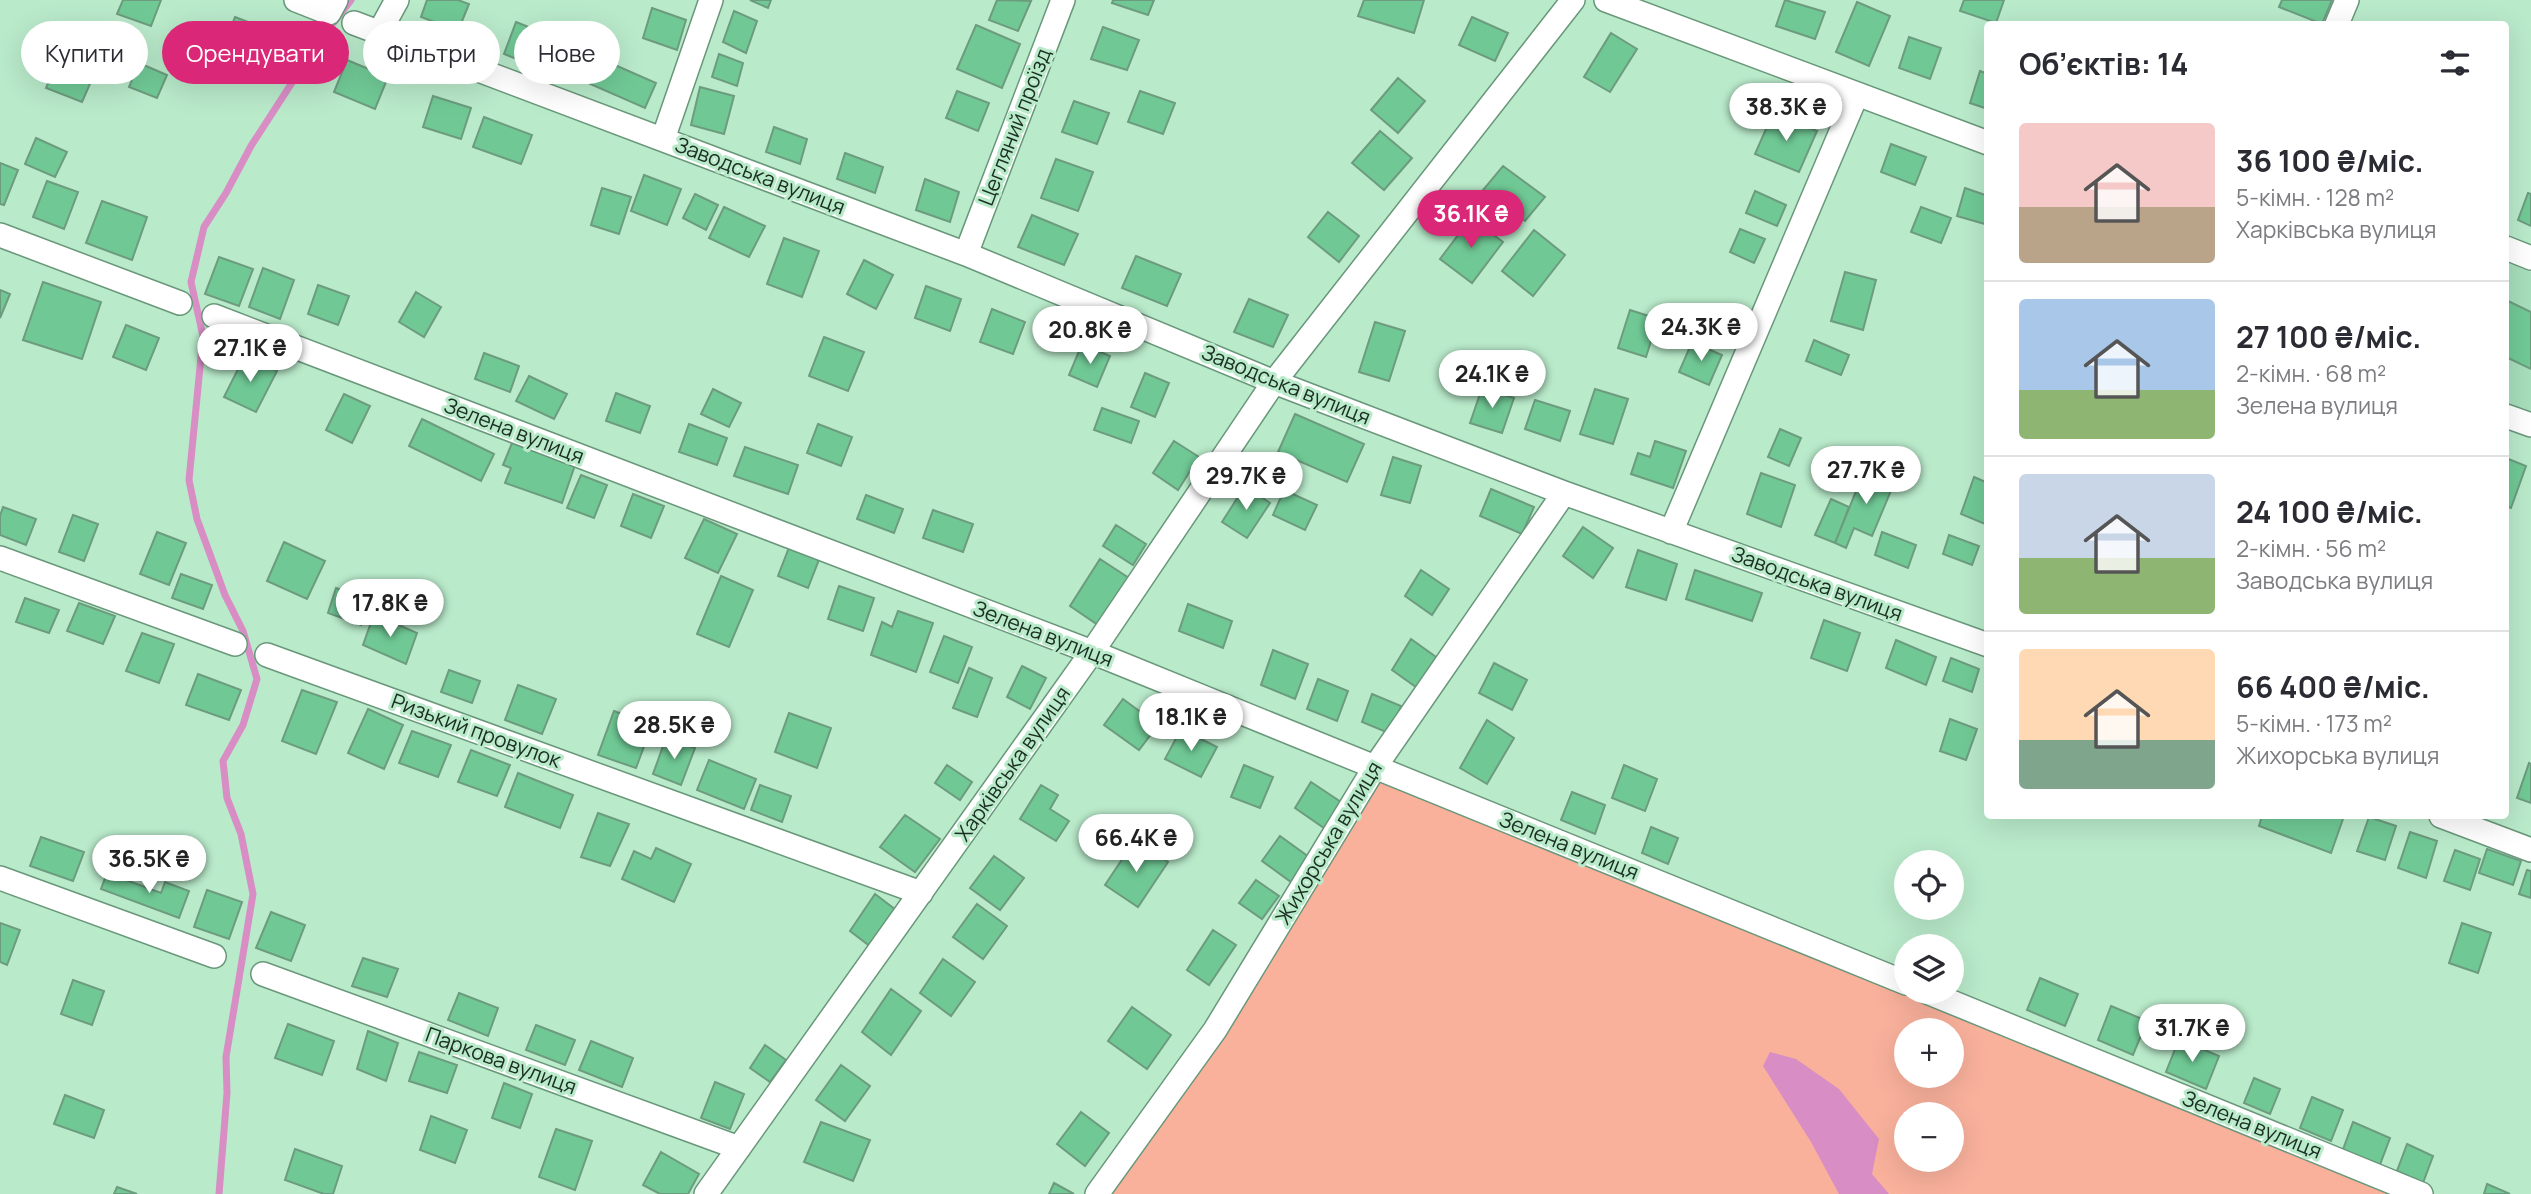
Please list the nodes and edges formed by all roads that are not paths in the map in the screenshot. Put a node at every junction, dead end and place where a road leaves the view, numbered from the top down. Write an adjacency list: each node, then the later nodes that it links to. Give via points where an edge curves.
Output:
1 (296, 0): 2 (street, via 329,13)
2 (336, 0)
3 (397, 0): 9 (street)
4 (711, 0): 15 (street)
5 (1063, 0): 19 (street, Цегляний проїзд)
6 (1573, 0): 23 (street, Харківська вулиця)
7 (1606, 0): 14 (street)
8 (2347, 0): 10 (street)
9 (385, 21)
10 (2338, 21)
11 (354, 23): 12 (street, Заводська вулиця)
12 (363, 26)
13 (500, 77): 15 (street, Заводська вулиця)
14 (1857, 94): 16 (street); 27 (street)
15 (663, 139): 19 (street, Заводська вулиця)
16 (1984, 142)
17 (0, 235): 21 (street)
18 (2509, 249): 20 (street)
19 (966, 254): 23 (street, Заводська вулиця)
20 (2531, 258)
21 (180, 303)
22 (214, 316): 31 (street, Зелена вулиця)
23 (1274, 382): 26 (street, Заводська вулиця); 31 (street, Харківська вулиця)
24 (2509, 417): 25 (street)
25 (2531, 425)
26 (1564, 493): 27 (street, Заводська вулиця); 33 (street, Жихорська вулиця)
27 (1671, 532): 30 (street, Заводська вулиця)
28 (0, 558): 29 (street)
29 (235, 643)
30 (1984, 644)
31 (1092, 652): 33 (street, Зелена вулиця); 37 (street, Харківська вулиця)
32 (267, 655): 37 (street, Ризький провулок)
33 (1375, 767): 40 (street, Зелена вулиця); 44 (street, Жихорська вулиця, via 1215,1030)
34 (2449, 819): 35 (street)
35 (2531, 850)
36 (0, 878): 38 (street)
37 (921, 893): 42 (street, Харківська вулиця)
38 (214, 956)
39 (263, 974): 42 (street, Паркова вулиця)
40 (1894, 978)
41 (1956, 1004): 45 (street, Зелена вулиця)
42 (739, 1148): 43 (street, Харківська вулиця)
43 (706, 1194)
44 (1097, 1194)
45 (2421, 1194)

